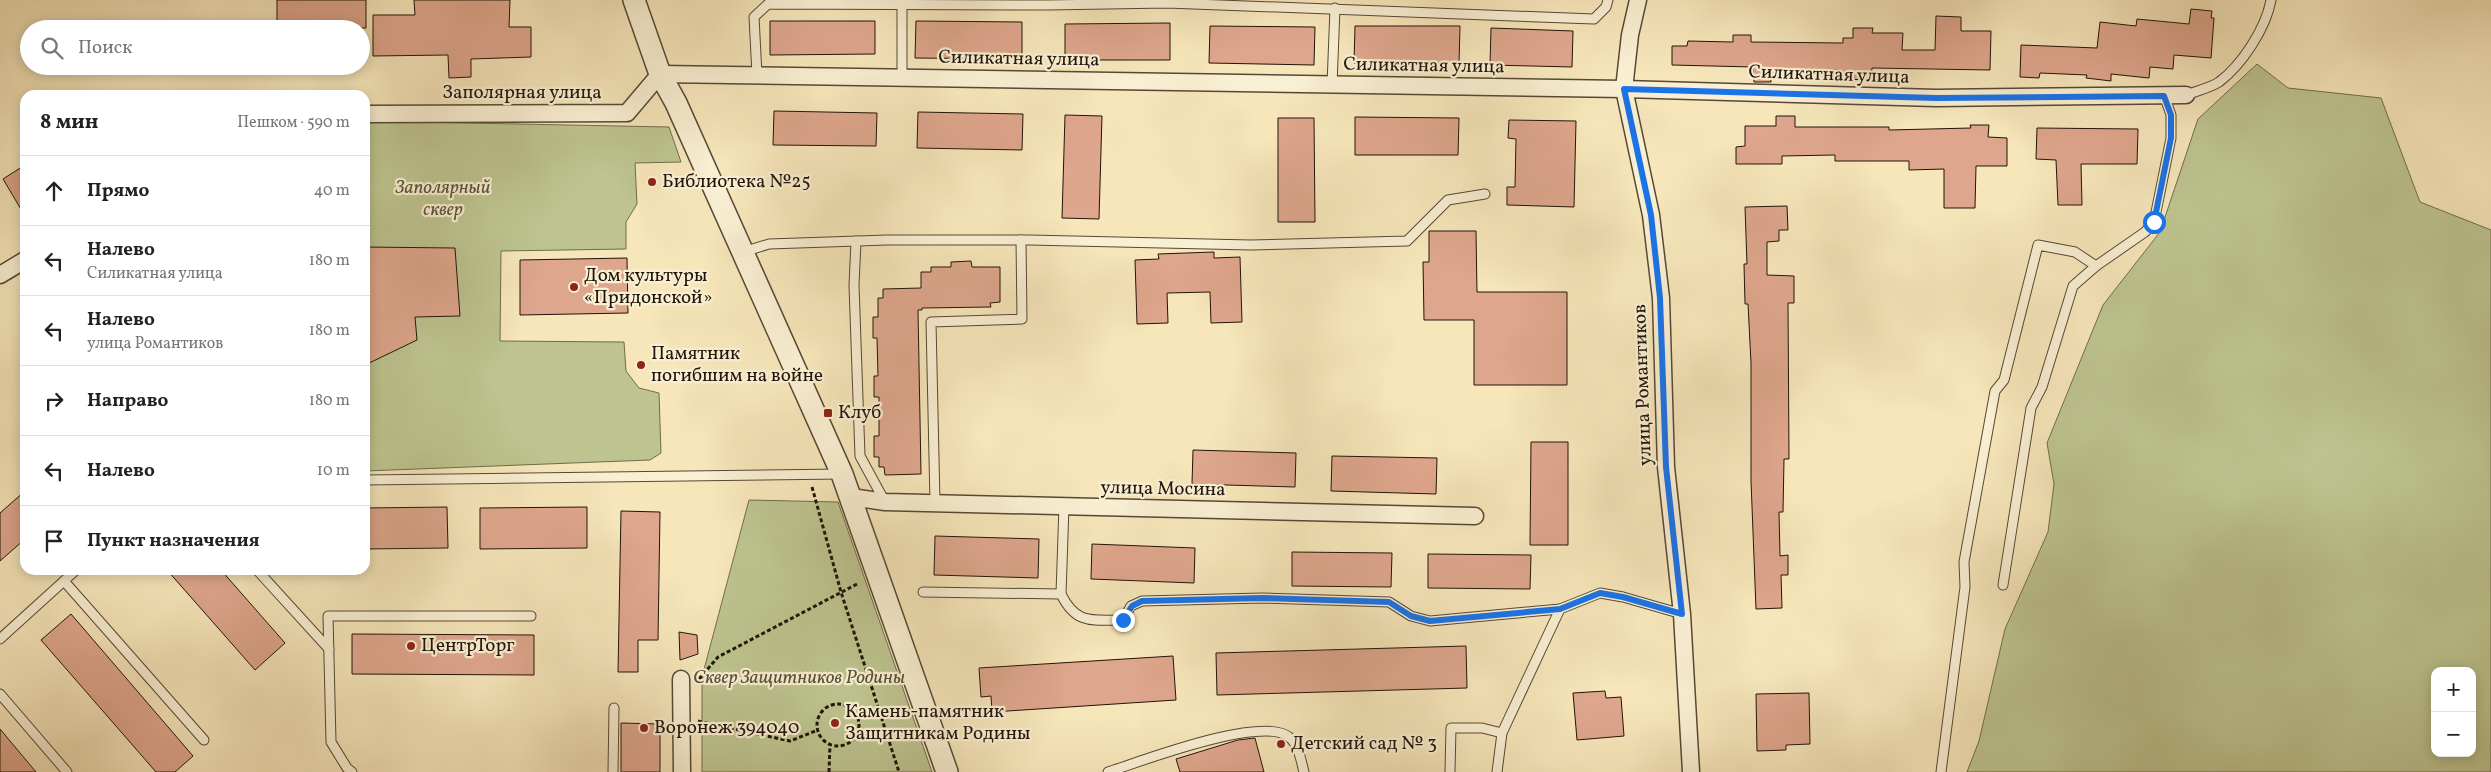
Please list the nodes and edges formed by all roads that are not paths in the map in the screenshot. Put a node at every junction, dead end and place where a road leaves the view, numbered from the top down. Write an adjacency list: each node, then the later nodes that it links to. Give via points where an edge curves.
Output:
1 (634, 0): 8 (street)
2 (1608, 0): 7 (lane, via 1606,7 1594,19)
3 (1638, 0): 12 (street, улица Романтиков)
4 (2270, 0): 13 (lane, via 2268,12 2242,61 2218,83)
5 (1167, 1): 6 (lane); 7 (lane)
6 (902, 5): 9 (lane, via 768,4 754,17); 10 (lane)
7 (1334, 8): 11 (lane)
8 (660, 74): 9 (street, Силикатная улица); 15 (street, Заполярная улица, via 627,113); 19 (street)
9 (757, 75): 10 (street, Силикатная улица)
10 (902, 78): 11 (street, Силикатная улица)
11 (1332, 85): 12 (street, Силикатная улица)
12 (1624, 89): 14 (street, Силикатная улица, via 1936,98); 37 (street, улица Романтиков, via 1651,215 1660,289 1666,467)
13 (2186, 95): 14 (street, Силикатная улица)
14 (2164, 96): 21 (lane, via 2171,115 2171,138 2154,222 2146,232)
15 (370, 114)
16 (1485, 194): 17 (lane, via 1448,200 1407,242 1251,245)
17 (1021, 240): 18 (lane); 27 (lane, via 1022,319 931,322)
18 (856, 241): 19 (lane, via 769,244); 26 (lane, via 854,285 860,456)
19 (743, 252): 23 (street)
20 (20, 263): 22 (street)
21 (2096, 266): 33 (lane, via 2072,286 2042,387 2030,408); 56 (lane, via 2075,252 2038,245 2004,380 1995,391 1964,562 1964,587)
22 (0, 275)
23 (842, 474): 24 (lane); 25 (street)
24 (370, 480)
25 (851, 497): 26 (street, улица Мосина); 50 (street)
26 (885, 502): 27 (street, улица Мосина)
27 (935, 504): 28 (street, улица Мосина)
28 (1064, 506): 29 (street, улица Мосина); 35 (lane)
29 (1475, 516)
30 (71, 575): 32 (lane)
31 (262, 575): 40 (lane)
32 (64, 581): 39 (lane); 45 (lane)
33 (2003, 585)
34 (923, 592): 35 (lane)
35 (1061, 594): 36 (lane, via 1068,608 1086,621 1123,620 1132,606 1142,601 1262,598 1389,602 1411,616 1430,621)
36 (1560, 609): 37 (lane, via 1600,593); 44 (lane)
37 (1682, 614): 55 (street, улица Романтиков)
38 (531, 616): 40 (lane, via 328,616)
39 (0, 639)
40 (329, 649): 47 (lane, via 331,742)
41 (681, 679): 49 (street)
42 (0, 694): 46 (lane)
43 (614, 708): 48 (lane)
44 (1502, 733): 53 (lane, via 1482,728 1451,728); 54 (lane)
45 (204, 740)
46 (67, 772)
47 (352, 772)
48 (613, 772)
49 (682, 772)
50 (947, 772)
51 (1108, 772): 52 (lane, via 1244,732 1270,729 1289,737 1298,749)
52 (1304, 772)
53 (1450, 772)
54 (1497, 772)
55 (1691, 772)
56 (1941, 772)

